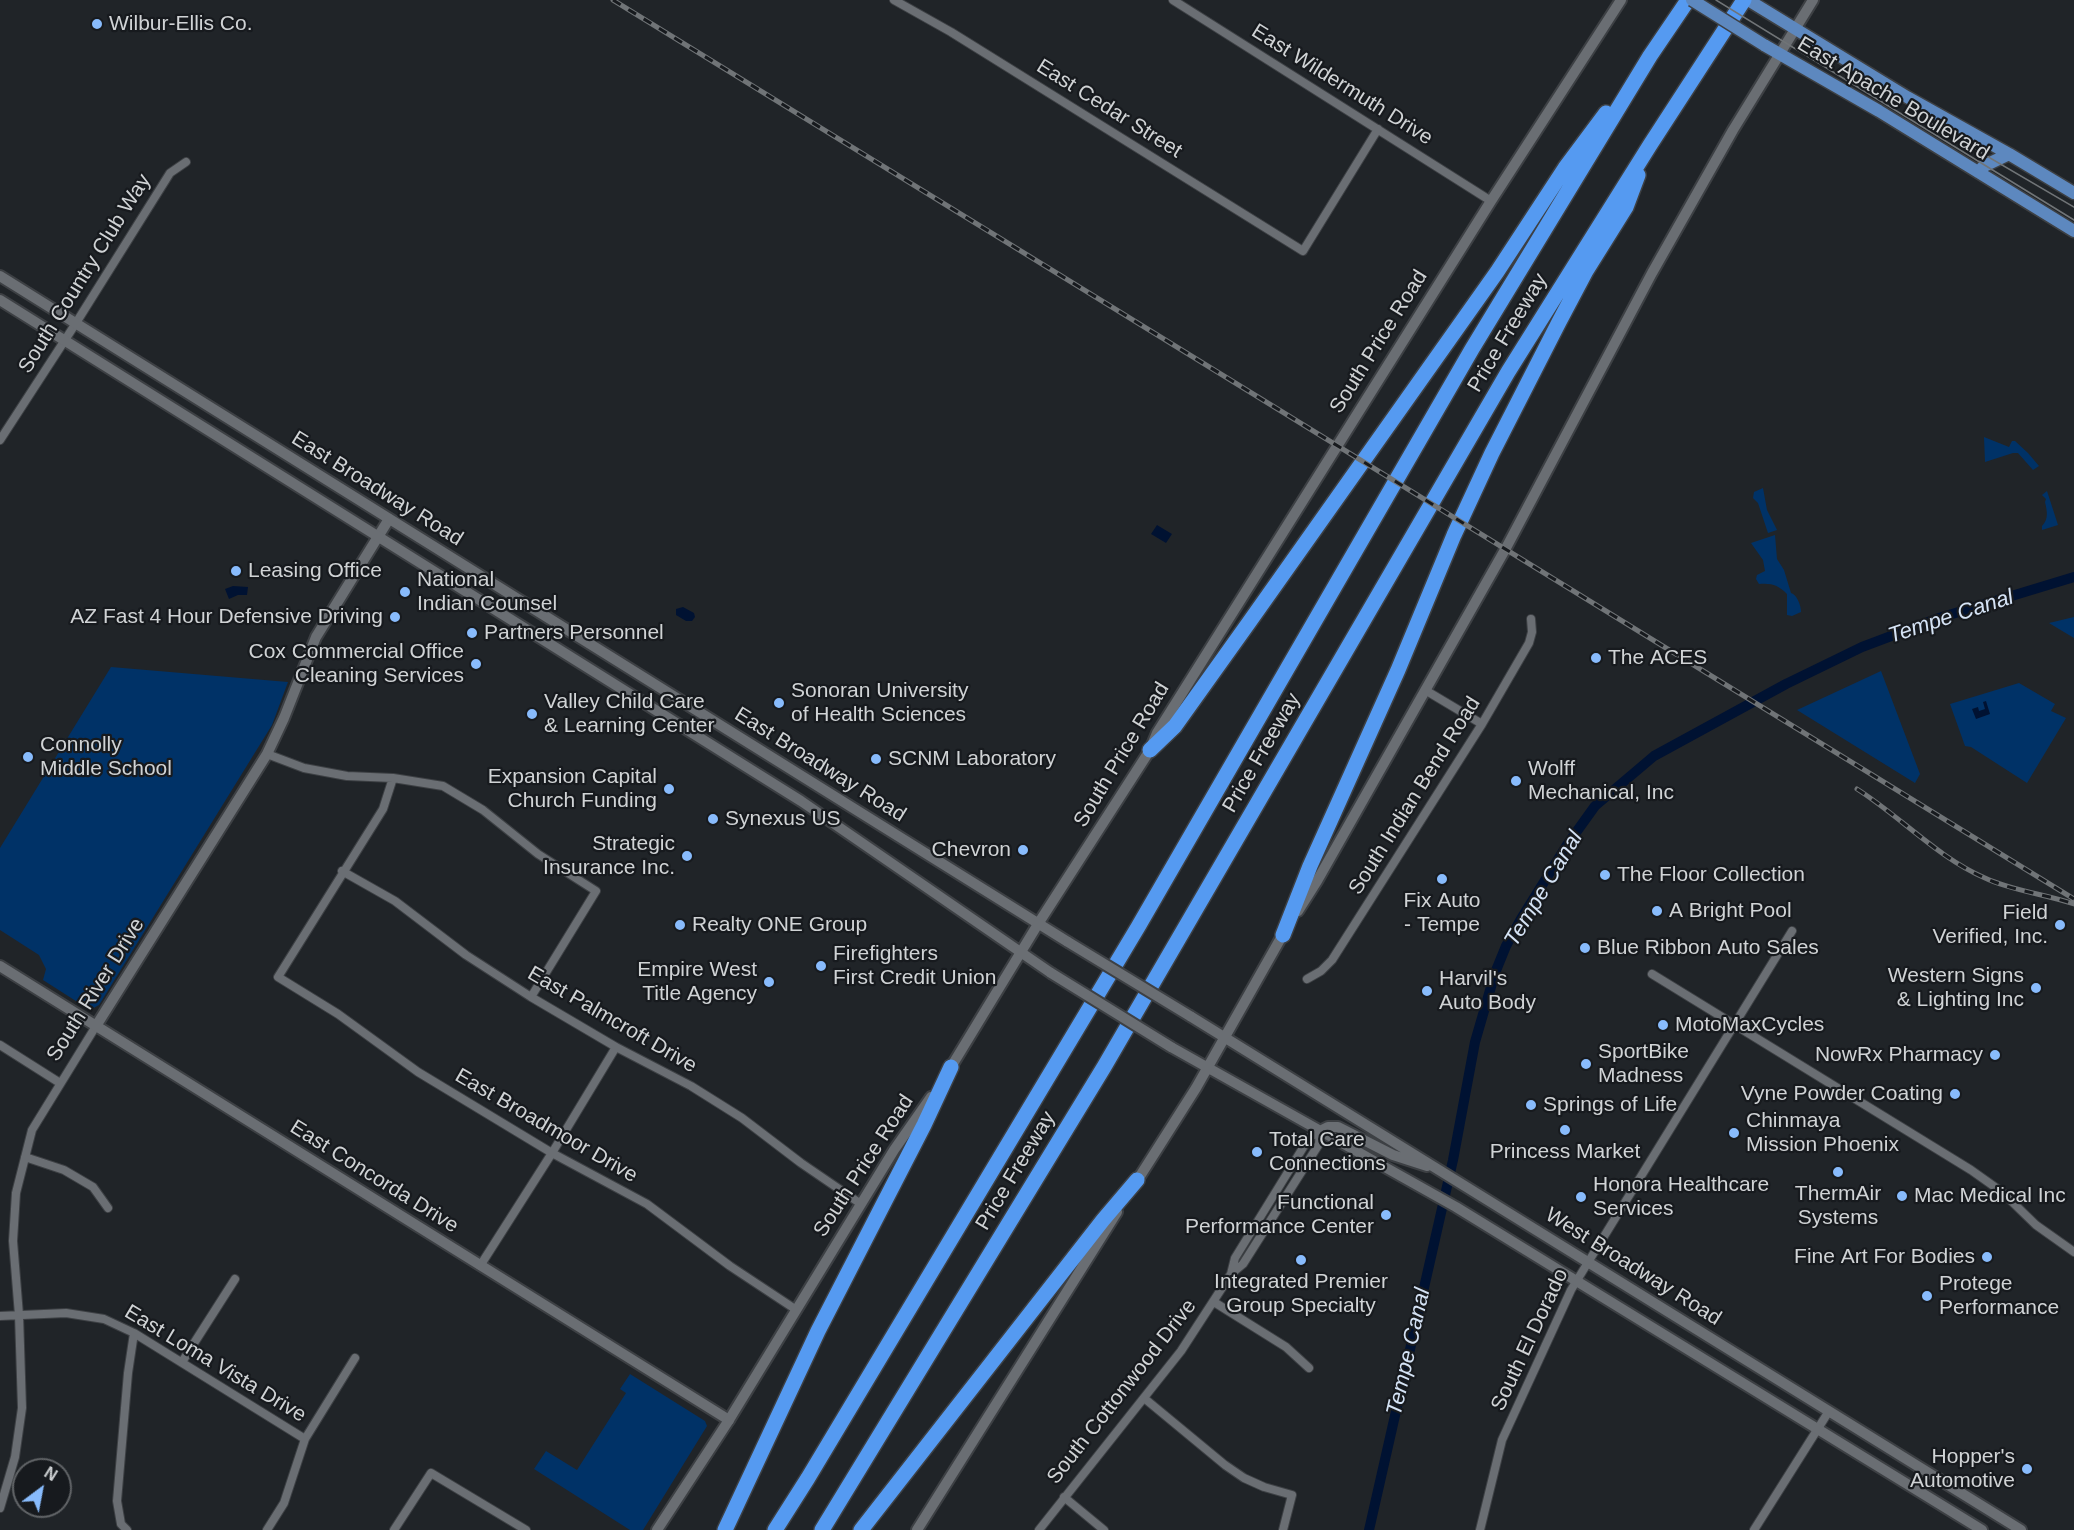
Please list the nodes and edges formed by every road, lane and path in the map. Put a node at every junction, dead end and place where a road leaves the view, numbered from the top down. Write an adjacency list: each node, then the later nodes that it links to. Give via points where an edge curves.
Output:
1 (894, 0): 10 (street, East Cedar Street, via 1303,251)
2 (1173, 0): 10 (street, East Wildermuth Drive)
3 (1620, 0): 16 (main road, South Price Road)
4 (1690, 0): 8 (main road, East Apache Boulevard, bridge); 9 (highway, Price Freeway)
5 (1746, 0): 7 (main road, East Apache Boulevard); 11 (highway, Price Freeway)
6 (1813, 0): 7 (main road)
7 (1796, 28): 8 (main road); 12 (main road, East Apache Boulevard)
8 (1780, 54): 14 (main road, East Apache Boulevard); 26 (main road, via 1652,273)
9 (1650, 56): 30 (highway, via 1564,168 1452,337 1196,697 1175,726); 88 (highway, Price Freeway, via 1472,349 1138,927)
10 (1378, 129): 16 (street, East Wildermuth Drive)
11 (1650, 144): 38 (highway, via 1626,207 1564,312 1492,453); 89 (highway, Price Freeway, via 1508,372 1104,1067)
12 (2009, 154): 14 (main road); 15 (main road, East Apache Boulevard)
13 (186, 162): 20 (street, South Country Club Way, via 170,172)
14 (1978, 172): 17 (main road, East Apache Boulevard)
15 (2074, 193)
16 (1491, 201): 30 (main road, South Price Road, via 1156,733)
17 (2074, 231)
18 (0, 276): 20 (main road, East Broadway Road)
19 (0, 300): 21 (main road, East Broadway Road)
20 (76, 323): 21 (street, South Country Club Way); 23 (main road, East Broadway Road)
21 (65, 341): 22 (street, South Country Club Way); 24 (main road, East Broadway Road)
22 (0, 440)
23 (389, 519): 24 (main road, South River Drive); 27 (main road, East Broadway Road)
24 (379, 536): 29 (main road, East Broadway Road); 31 (main road, South River Drive, via 316,637)
25 (1531, 619): 28 (street, South Indian Bend Road, via 1529,643)
26 (1425, 690): 28 (street); 38 (main road)
27 (693, 709): 29 (main road); 33 (main road, East Broadway Road)
28 (1482, 724): 42 (street, South Indian Bend Road, via 1332,960)
29 (682, 727): 34 (main road, East Broadway Road)
30 (1150, 750): 36 (main road, South Price Road)
31 (267, 754): 32 (street, via 313,770); 45 (main road, South River Drive)
32 (393, 778): 35 (street, via 382,809); 43 (street, via 442,786 483,810 538,854 596,891)
33 (812, 784): 34 (main road); 36 (main road, East Broadway Road)
34 (801, 801): 39 (main road, East Broadway Road)
35 (342, 871): 43 (street, East Palmcroft Drive, via 395,901 466,955); 53 (street, East Broadmoor Drive, via 278,976 418,1072)
36 (1038, 924): 39 (main road, South Price Road); 46 (main road, East Broadway Road, bridge)
37 (1792, 931): 44 (street, South El Dorado)
38 (1283, 934): 46 (main road)
39 (1020, 953): 49 (main road, South Price Road); 50 (main road, East Broadway Road, bridge)
40 (0, 966): 45 (main road, East Concorda Drive)
41 (1652, 974): 44 (street)
42 (1307, 979)
43 (531, 997): 48 (street, East Palmcroft Drive)
44 (1733, 1024): 61 (street, via 1971,1170 2036,1226); 62 (street, South El Dorado)
45 (96, 1026): 51 (street, South River Drive); 63 (main road, East Concorda Drive)
46 (1223, 1037): 50 (main road); 55 (main road, West Broadway Road)
47 (0, 1045): 51 (street)
48 (616, 1047): 53 (street); 58 (street, East Palmcroft Drive, via 691,1086 741,1118)
49 (951, 1067): 58 (main road, South Price Road); 87 (highway, via 818,1331)
50 (1206, 1068): 52 (main road, West Broadway Road); 56 (main road)
51 (60, 1083): 54 (street, South River Drive, via 32,1130)
52 (1320, 1131): 55 (main road, via 1338,1127 1393,1155 1424,1167); 57 (street, South Cottonwood Drive, via 1309,1138); 60 (street, South Cottonwood Drive, via 1318,1144); 65 (main road, West Broadway Road)
53 (552, 1153): 63 (street); 68 (street, East Broadmoor Drive, via 647,1204)
54 (25, 1157): 59 (street, via 64,1170 93,1186); 69 (street, South River Drive, via 16,1193 13,1241)
55 (1433, 1166): 62 (main road, West Broadway Road)
56 (1137, 1180): 90 (highway); 91 (main road)
57 (1275, 1192): 60 (street); 64 (street, South Cottonwood Drive, via 1235,1258)
58 (861, 1204): 68 (main road, South Price Road)
59 (108, 1208)
60 (1276, 1212): 64 (street, South Cottonwood Drive, via 1243,1264)
61 (2074, 1252)
62 (1587, 1263): 65 (street, South El Dorado); 76 (main road, West Broadway Road)
63 (480, 1266): 77 (main road, East Concorda Drive)
64 (1231, 1274): 67 (street, South Cottonwood Drive)
65 (1577, 1279): 78 (main road, West Broadway Road); 95 (street, South El Dorado, via 1502,1440)
66 (235, 1280): 73 (street)
67 (1214, 1302): 74 (street, via 1286,1347); 75 (street, South Cottonwood Drive)
68 (795, 1309): 77 (main road, South Price Road)
69 (19, 1315): 70 (street, East Loma Vista Drive); 71 (street, East Loma Vista Drive, via 66,1313 104,1319); 81 (street, South River Drive, via 22,1408 15,1457)
70 (0, 1316)
71 (134, 1333): 73 (street, East Loma Vista Drive); 82 (street, via 117,1501)
72 (355, 1358): 79 (street)
73 (182, 1362): 79 (street, East Loma Vista Drive)
74 (1309, 1368)
75 (1144, 1398): 80 (street, South Cottonwood Drive); 94 (street, via 1244,1478 1292,1495)
76 (1829, 1411): 78 (street); 98 (main road, West Broadway Road)
77 (729, 1420): 86 (main road, South Price Road)
78 (1818, 1429): 96 (street); 97 (main road, West Broadway Road)
79 (305, 1439): 83 (street, via 284,1503)
80 (1064, 1497): 92 (street, South Cottonwood Drive); 93 (street)
81 (0, 1508)
82 (124, 1527)
83 (267, 1530)
84 (394, 1530): 85 (street, via 431,1473)
85 (526, 1530)
86 (657, 1530)
87 (725, 1530)
88 (775, 1530)
89 (822, 1530)
90 (861, 1530)
91 (917, 1530)
92 (1039, 1530)
93 (1104, 1530)
94 (1283, 1530)
95 (1480, 1530)
96 (1754, 1530)
97 (1982, 1530)
98 (2022, 1530)

